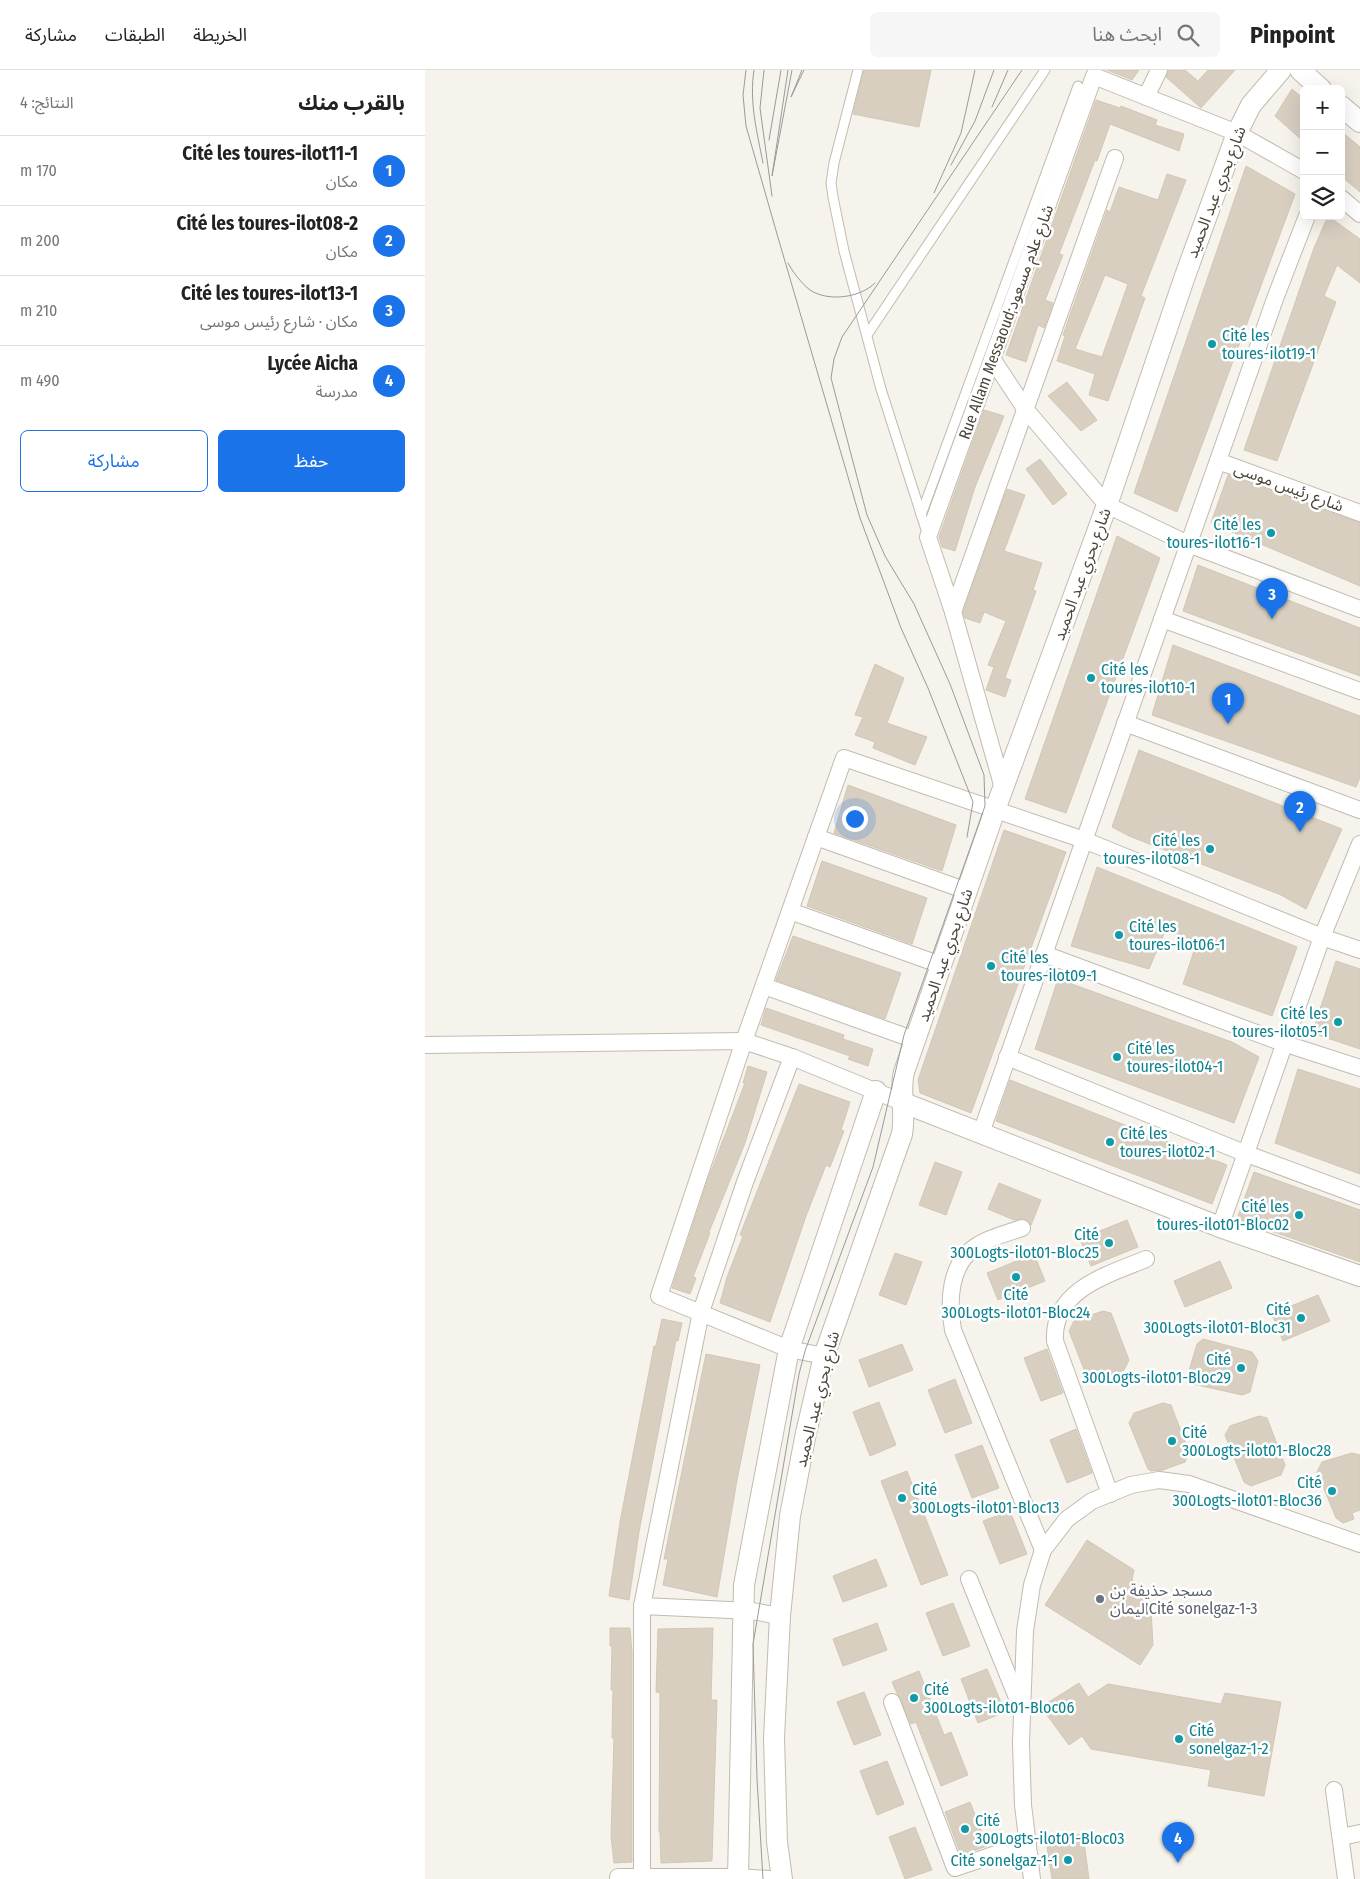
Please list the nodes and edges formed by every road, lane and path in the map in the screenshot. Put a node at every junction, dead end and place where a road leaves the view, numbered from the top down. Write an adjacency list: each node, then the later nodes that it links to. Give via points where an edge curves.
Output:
1 (858, 70): 18 (lane, via 831,183 844,251)
2 (1045, 70): 18 (lane)
3 (1159, 70): 9 (street)
4 (1281, 70): 12 (street, شارع بحري عبد الحميد, via 1251,105)
5 (1300, 70): 7 (street)
6 (1095, 73): 9 (street, Rue Allam Messaoud;شارع علام مسعود); 19 (street, Rue Allam Messaoud;شارع علام مسعود)
7 (1317, 85)
8 (1078, 86): 24 (lane)
9 (1146, 97): 12 (street, Rue Allam Messaoud;شارع علام مسعود)
10 (1345, 109): 11 (street)
11 (1360, 122)
12 (1237, 133): 14 (street, Rue Allam Messaoud;شارع علام مسعود); 22 (street, شارع بحري عبد الحميد)
13 (1115, 158): 20 (street)
14 (1300, 169)
15 (1345, 201): 16 (street)
16 (1360, 214)
17 (1305, 220): 21 (street)
18 (867, 335): 24 (lane)
19 (993, 360): 20 (street); 25 (street, Rue Allam Messaoud;شارع علام مسعود)
20 (1026, 410): 22 (street); 28 (street)
21 (1218, 461): 23 (street, شارع رئيس موسى); 26 (street)
22 (1107, 505): 26 (street); 32 (street, شارع بحري عبد الحميد)
23 (1360, 513)
24 (921, 515): 25 (lane)
25 (928, 537): 28 (street)
26 (1188, 544): 27 (street); 29 (street)
27 (1360, 609)
28 (953, 612): 32 (street)
29 (1162, 619): 30 (street); 31 (street)
30 (1360, 691)
31 (1125, 724): 34 (street); 36 (street)
32 (1003, 788): 33 (street, شارع بحري عبد الحميد)
33 (995, 810): 35 (street, via 844,758); 36 (street); 38 (street, شارع بحري عبد الحميد)
34 (1360, 810)
35 (816, 837): 38 (street); 39 (street)
36 (1084, 840): 40 (street); 42 (street)
37 (1360, 844): 40 (street)
38 (967, 891): 43 (street, شارع بحري عبد الحميد)
39 (790, 911): 43 (street); 44 (street)
40 (1322, 937): 41 (street); 47 (street)
41 (1360, 950)
42 (1044, 954): 47 (street); 50 (street)
43 (941, 965): 45 (street, شارع بحري عبد الحميد)
44 (764, 986): 45 (street); 46 (street)
45 (915, 1040): 53 (street, شارع بحري عبد الحميد, via 901,1084)
46 (744, 1041): 48 (street); 49 (street); 61 (street, via 659,1296)
47 (1283, 1043): 51 (street); 55 (street)
48 (425, 1045)
49 (792, 1057): 52 (street); 61 (street)
50 (1007, 1057): 54 (street); 55 (street)
51 (1360, 1068)
52 (876, 1091): 53 (street); 62 (street)
53 (904, 1103): 54 (street); 63 (street, شارع بحري عبد الحميد, via 902,1134)
54 (981, 1134): 57 (street)
55 (1247, 1154): 56 (street); 57 (street)
56 (1360, 1196)
57 (1220, 1227): 60 (street)
58 (1022, 1228): 66 (street, via 978,1245 967,1255 953,1280 949,1294 950,1311 953,1330)
59 (1146, 1259): 64 (street, via 1092,1281 1073,1294 1061,1310 1054,1328 1055,1341)
60 (1360, 1276)
61 (701, 1312): 62 (street); 68 (street)
62 (789, 1349): 63 (street); 69 (street, via 744,1585)
63 (824, 1356): 70 (street, شارع بحري عبد الحميد, via 805,1433 790,1516)
64 (1110, 1494): 65 (street, via 1159,1480 1189,1484); 66 (street, via 1092,1501 1067,1519)
65 (1360, 1544)
66 (1043, 1550): 72 (street, via 1032,1585 1025,1630)
67 (969, 1579): 72 (street)
68 (642, 1606): 69 (street); 78 (street)
69 (743, 1612): 70 (street); 79 (street)
70 (780, 1616): 81 (street, شارع بحري عبد الحميد, via 774,1776)
71 (892, 1702): 76 (street, via 955,1868)
72 (1022, 1711): 76 (street, via 1023,1805)
73 (1334, 1790): 75 (street)
74 (1360, 1834): 75 (street)
75 (1341, 1837): 83 (street)
76 (1028, 1843): 82 (street)
77 (618, 1877): 78 (street)
78 (642, 1878): 79 (street)
79 (737, 1878): 80 (street)
80 (769, 1879)
81 (782, 1879)
82 (1032, 1879)
83 (1346, 1879)

